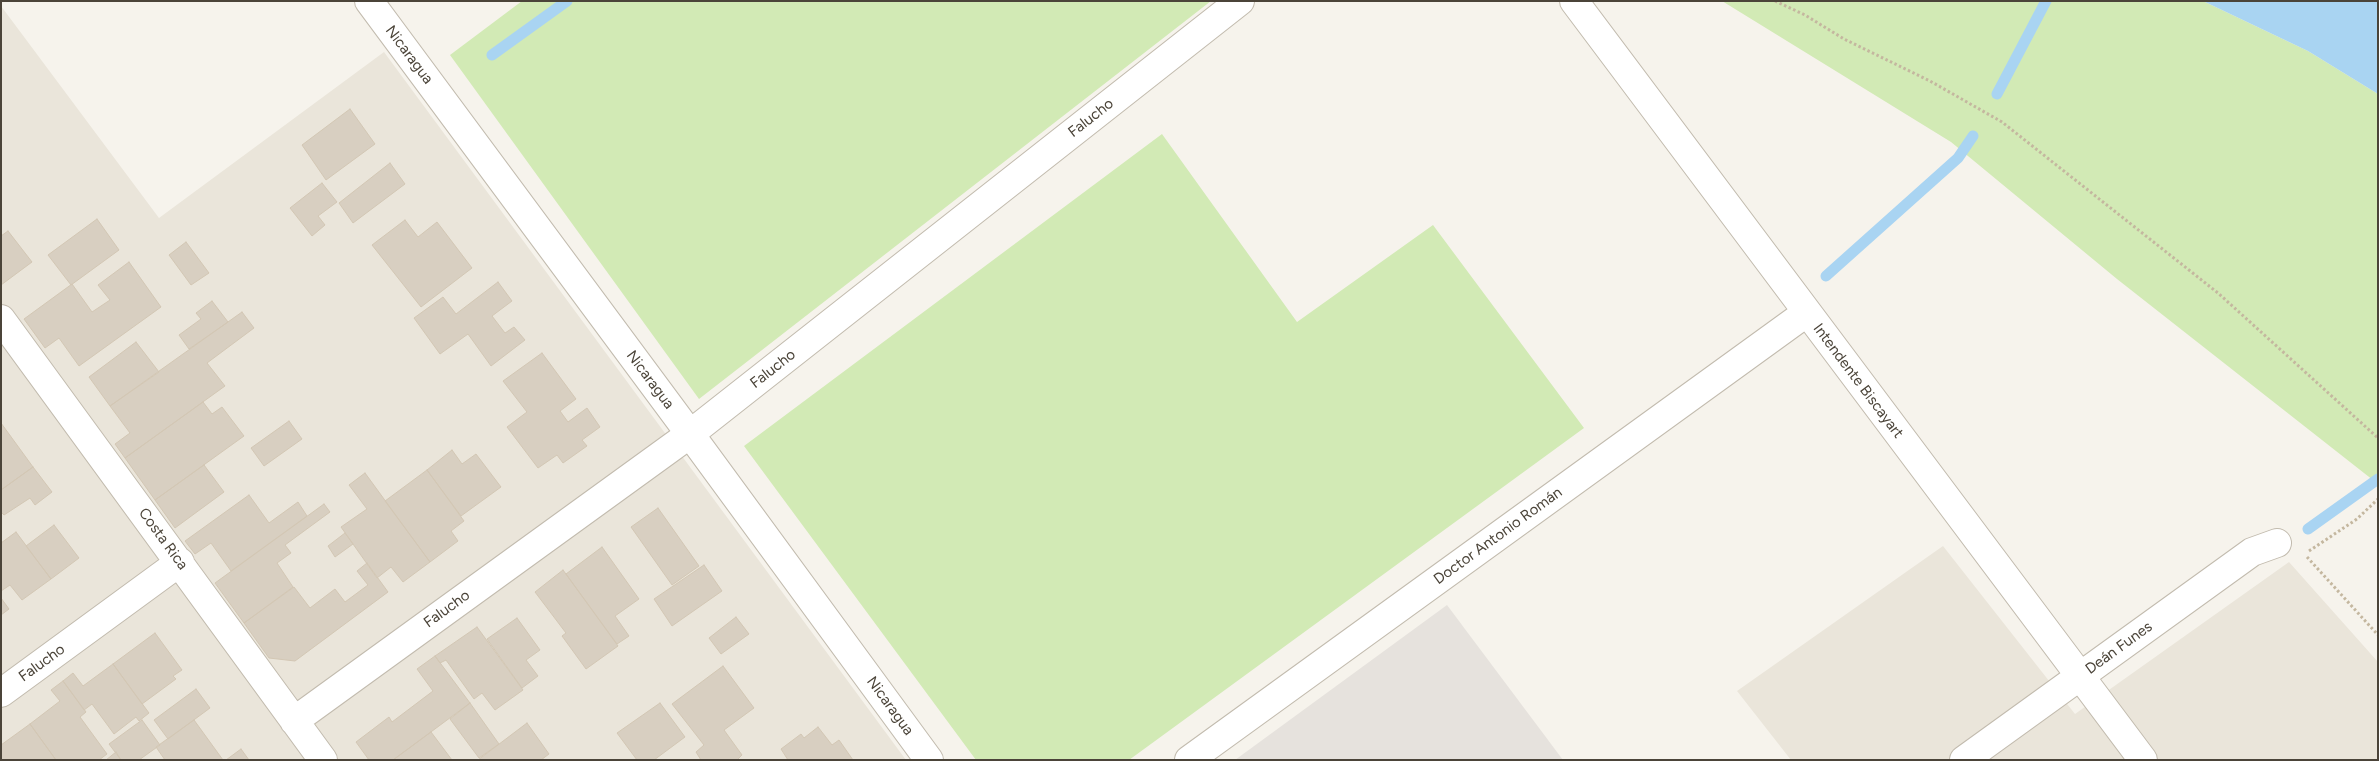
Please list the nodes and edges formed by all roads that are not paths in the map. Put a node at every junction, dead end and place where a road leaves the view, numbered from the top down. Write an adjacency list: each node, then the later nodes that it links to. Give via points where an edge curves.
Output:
1 (369, 1): 6 (street, Nicaragua)
2 (1240, 1): 6 (street, Falucho)
3 (1574, 1): 4 (street, Intendente Biscayart)
4 (1806, 313): 9 (street, Intendente Biscayart); 14 (street, Doctor Antonio Román)
5 (1, 319): 8 (street, Costa Rica)
6 (690, 434): 11 (street, Falucho); 13 (street, Nicaragua)
7 (2277, 543): 9 (street, Deán Funes, via 2252,552)
8 (180, 562): 10 (street, Falucho); 11 (street, Costa Rica)
9 (2080, 676): 15 (street, Deán Funes); 16 (street, Intendente Biscayart)
10 (1, 693)
11 (294, 720): 12 (street, Costa Rica)
12 (323, 760)
13 (929, 760)
14 (1190, 760)
15 (1964, 760)
16 (2143, 760)

